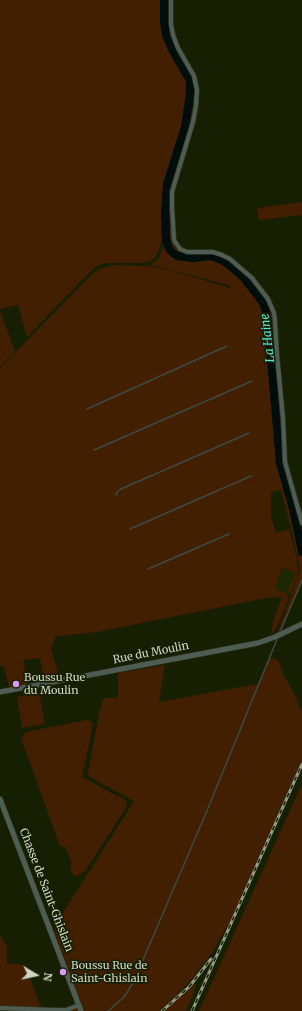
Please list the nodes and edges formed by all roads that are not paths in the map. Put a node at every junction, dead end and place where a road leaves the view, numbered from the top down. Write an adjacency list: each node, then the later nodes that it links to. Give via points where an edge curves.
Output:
1 (171, 0): 2 (street, via 173,35 194,76 198,90 193,122 172,192 174,240 177,246 187,252 222,254 252,278 268,299 275,322 285,462)
2 (302, 523)
3 (302, 624): 4 (street, Rue du Moulin, via 258,643)
4 (0, 692)
5 (0, 799): 7 (street, Chasse de Saint-Ghislain)
6 (0, 1008): 7 (street)
7 (80, 1008)

